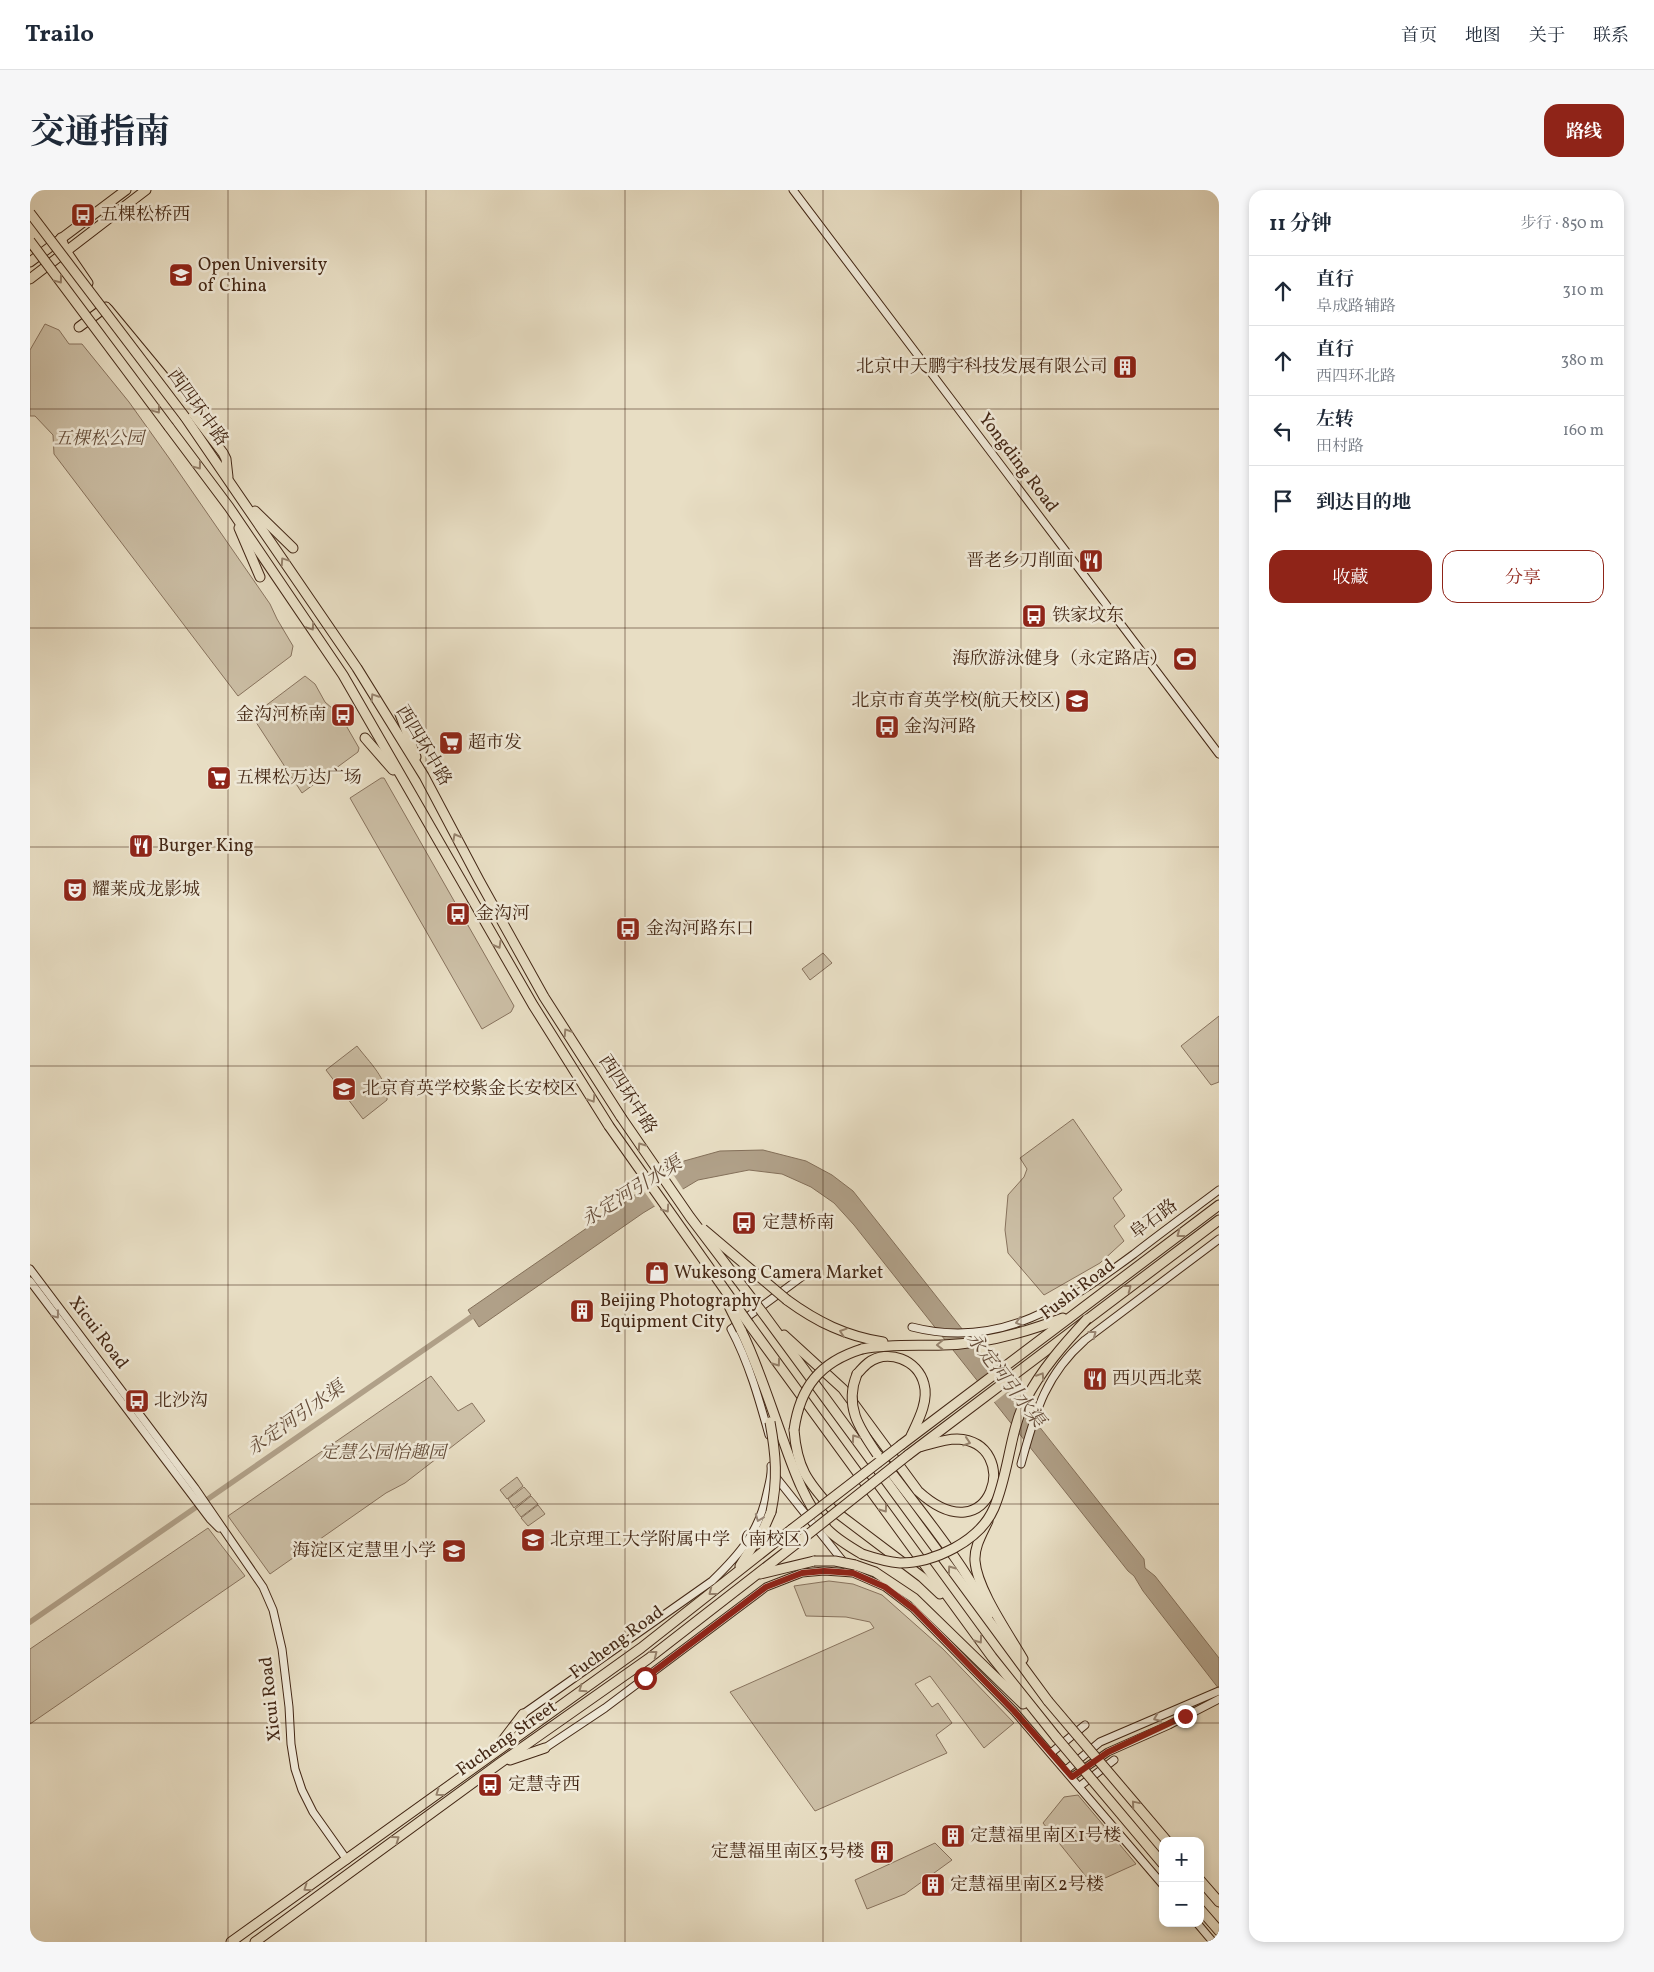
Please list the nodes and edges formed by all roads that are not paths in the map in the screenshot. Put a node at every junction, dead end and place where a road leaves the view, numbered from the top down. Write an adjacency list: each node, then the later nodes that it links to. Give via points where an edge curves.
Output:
1 (126, 190): 5 (highway)
2 (146, 190): 7 (highway)
3 (793, 190): 19 (main road, Yongding Road)
4 (30, 213): 12 (highway, 西四环中路, bridge, via 185,417)
5 (61, 238): 7 (highway); 8 (highway)
6 (30, 241): 14 (highway, 西四环中路, one-way to 14, bridge)
7 (66, 251): 9 (highway); 10 (highway)
8 (30, 262)
9 (30, 278)
10 (106, 307): 11 (highway); 12 (highway, via 180,395 223,453)
11 (80, 327)
12 (228, 479): 13 (highway, 西四环中路)
13 (241, 497): 15 (highway); 20 (highway, 西四环中路, one-way to 13, via 357,668)
14 (230, 507): 16 (highway); 21 (highway, 西四环中路, one-way to 21, via 343,675)
15 (293, 548)
16 (260, 577)
17 (400, 714): 20 (highway)
18 (365, 738): 21 (highway)
19 (1219, 754)
20 (424, 776): 24 (highway, 西四环中路, one-way to 20, bridge, via 544,997)
21 (406, 784): 29 (highway, 西四环中路, one-way to 29, bridge, via 533,1005 608,1126)
22 (1219, 1190): 34 (main road, 阜石路, one-way to 34, via 1088,1288 1053,1309 1023,1322 971,1331)
23 (1219, 1205): 31 (highway, Fushi Road, one-way to 31)
24 (690, 1217): 33 (highway, 西四环中路, bridge); 35 (highway, one-way to 24, bridge, via 864,1339 822,1323 787,1300)
25 (1219, 1222): 32 (highway, Fushi Road, one-way to 25)
26 (1219, 1239): 39 (main road, one-way to 26, via 1042,1396 1071,1351)
27 (30, 1269): 41 (main road, Xicui Road)
28 (803, 1276): 40 (main road, via 731,1329 754,1383 770,1441)
29 (716, 1279): 36 (highway, bridge); 47 (highway, 西四环中路, one-way to 47, bridge)
30 (30, 1280): 41 (main road, Xicui Road, one-way to 41)
31 (1072, 1315): 35 (highway, one-way to 35, via 1004,1337 961,1344); 37 (highway, Fushi Road)
32 (1087, 1319): 38 (highway, Fushi Road, bridge); 42 (highway, one-way to 32, bridge, via 1013,1434 1026,1401 1055,1355)
33 (770, 1323): 38 (highway, one-way to 33, via 958,1439 981,1448 991,1460 994,1474 993,1489 984,1503 957,1513 930,1502 918,1491 843,1389); 48 (highway, one-way to 33)
34 (912, 1327)
35 (908, 1345): 47 (highway, bridge, via 862,1349 846,1354 819,1372 801,1400 794,1430 799,1464 832,1509 922,1577)
36 (759, 1372): 42 (highway, bridge, via 801,1489 814,1512 844,1544 878,1559 899,1563 922,1560 942,1554 963,1542 981,1527); 45 (highway, bridge, via 775,1448 776,1492 772,1512)
37 (910, 1437): 45 (highway, Fucheng Road, bridge); 48 (highway, bridge, via 921,1415 925,1384 909,1361 896,1356 880,1356 857,1374 850,1402 854,1414 877,1454 946,1546 983,1602)
38 (919, 1447): 43 (highway, Fushi Road, bridge)
39 (1021, 1464)
40 (771, 1471): 44 (main road); 51 (main road, one-way to 51, via 758,1523 736,1559 712,1581)
41 (193, 1490): 64 (main road, Xicui Road, via 263,1587 271,1604 278,1627 295,1769 321,1826)
42 (994, 1509): 49 (highway, bridge, via 978,1543 975,1560 978,1578)
43 (800, 1540): 46 (highway, Fucheng Street)
44 (854, 1569): 46 (highway, bridge, via 835,1561 814,1561); 52 (highway, via 875,1572 914,1598); 54 (main road, via 802,1573 766,1587 605,1708); 55 (main road, via 914,1609)
45 (735, 1573): 56 (highway, Fucheng Road, one-way to 56, via 641,1648)
46 (757, 1575): 58 (highway, Fucheng Street, one-way to 46, via 648,1659)
47 (957, 1609): 52 (highway, one-way to 52)
48 (1001, 1637): 49 (highway)
49 (1040, 1689): 62 (highway, one-way to 49, bridge)
50 (1219, 1694): 59 (main road, one-way to 59, via 1100,1742); 60 (main road, via 1169,1725 1108,1752)
51 (523, 1714): 56 (highway)
52 (1044, 1723): 63 (highway, bridge)
53 (1085, 1724): 55 (main road)
54 (545, 1748): 58 (highway)
55 (1051, 1753): 59 (main road)
56 (492, 1754): 64 (highway, Fucheng Road, one-way to 64)
57 (1114, 1760): 61 (main road)
58 (500, 1763): 72 (highway, Fucheng Street, one-way to 58)
59 (1066, 1770): 60 (main road)
60 (1072, 1777): 61 (main road)
61 (1080, 1786): 65 (main road)
62 (1164, 1837)
63 (1159, 1859)
64 (347, 1860): 71 (highway, one-way to 71)
65 (1161, 1882)
66 (1202, 1882): 67 (highway)
67 (1219, 1902)
68 (1204, 1914): 70 (highway)
69 (1200, 1927): 73 (main road)
70 (1219, 1931)
71 (231, 1942)
72 (255, 1942)
73 (1213, 1942)

